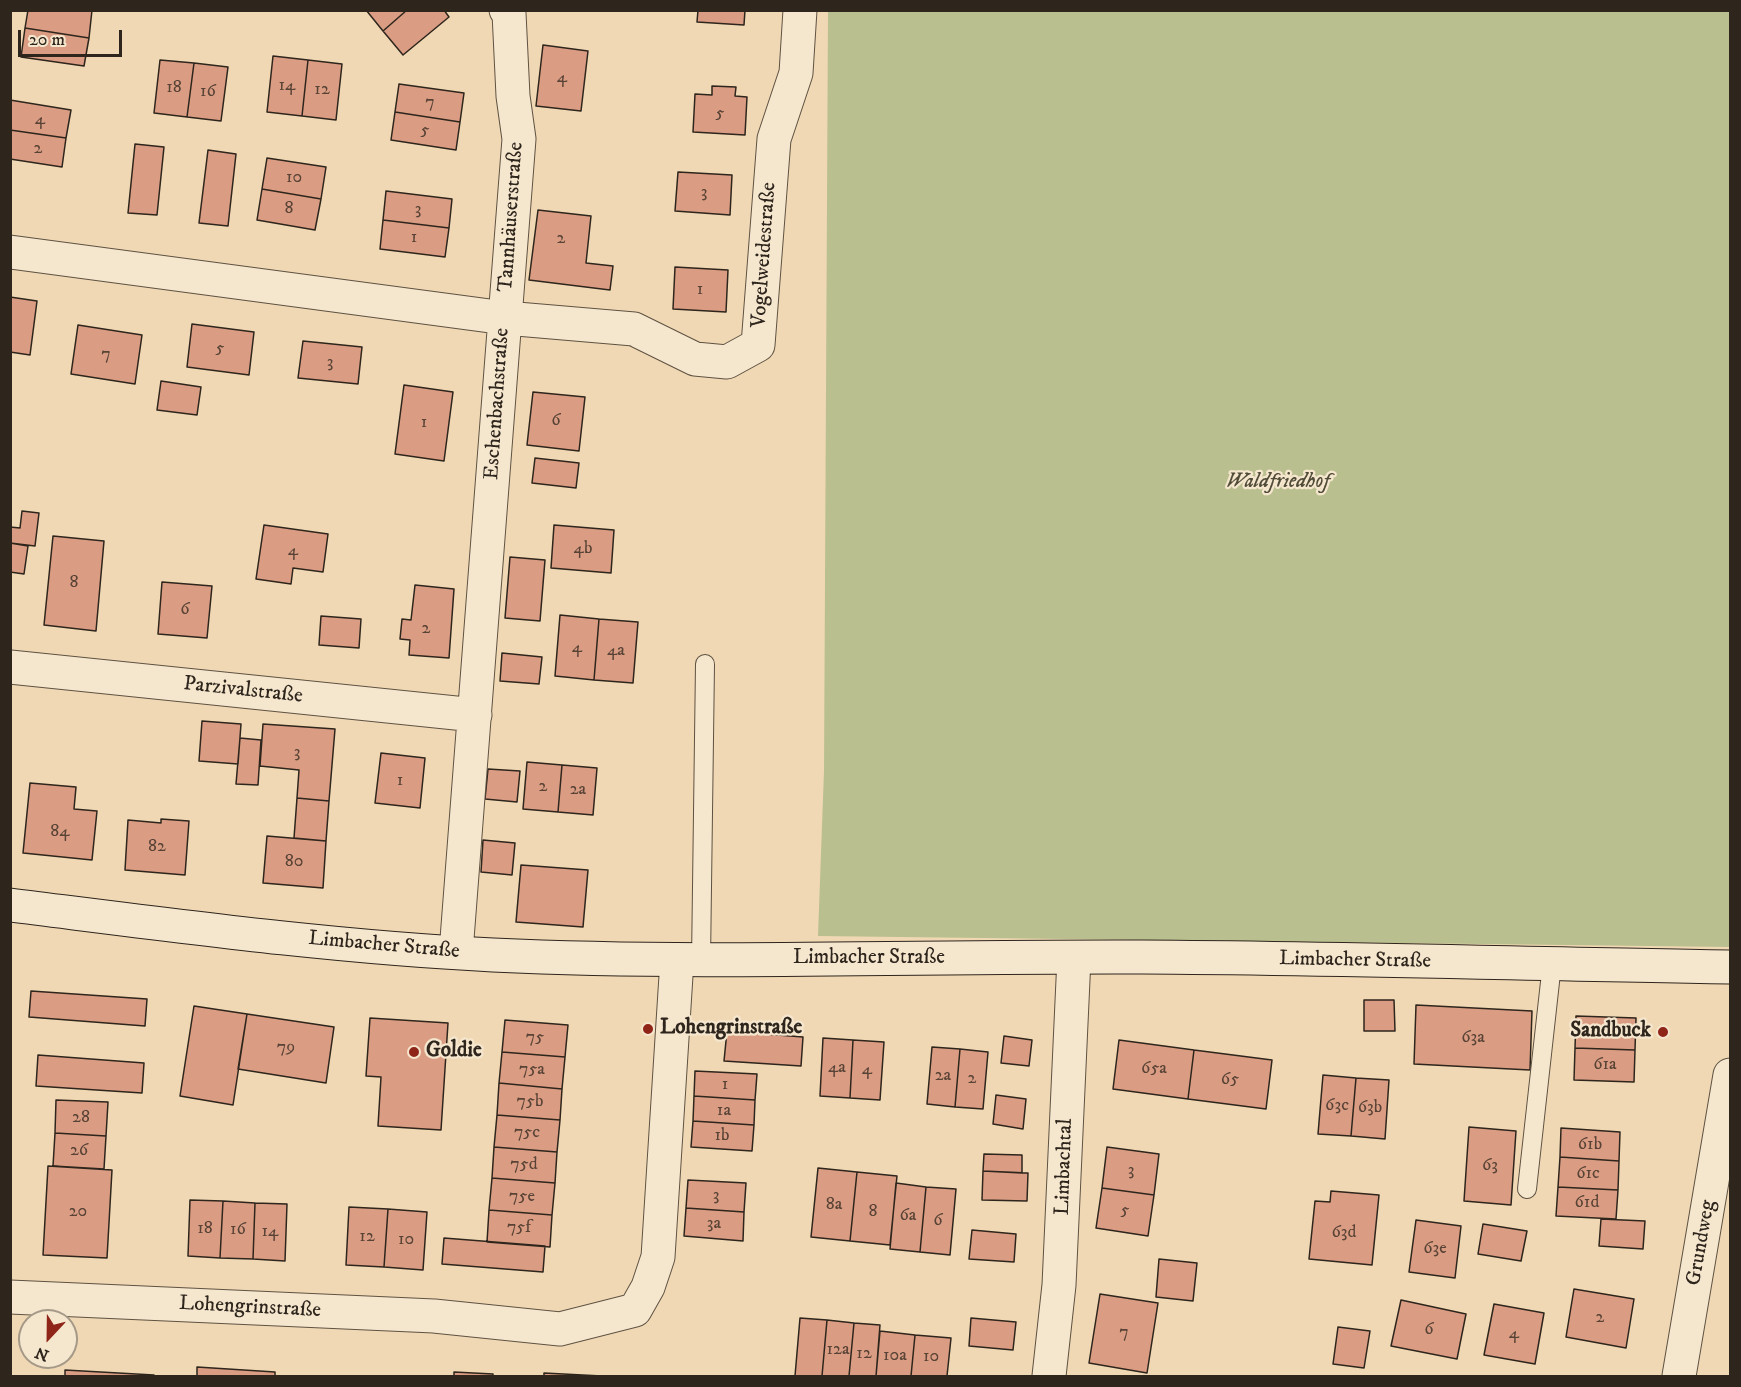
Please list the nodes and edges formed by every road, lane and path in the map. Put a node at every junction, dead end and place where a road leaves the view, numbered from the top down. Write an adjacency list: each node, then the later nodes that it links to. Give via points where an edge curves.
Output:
1 (507, 10): 4 (street, Tannhäuserstraße, via 519,139)
2 (800, 10): 4 (street, Vogelweidestraße, via 796,74 774,139 758,345 727,362 695,359 634,329)
3 (10, 252): 4 (street, Eschenbachstraße)
4 (505, 318): 7 (street, Eschenbachstraße)
5 (705, 664): 11 (lane)
6 (10, 667): 7 (street, Parzivalstraße)
7 (475, 715): 9 (street, Eschenbachstraße)
8 (10, 905): 9 (street, Limbacher Straße, via 278,937)
9 (456, 952): 11 (street, Limbacher Straße)
10 (1074, 958): 11 (street, Limbacher Straße); 12 (street, Limbacher Straße); 17 (street, Limbachtal, via 1059,1285)
11 (689, 961): 16 (street, Lohengrinstraße, via 657,1257 648,1287 635,1310 560,1329 434,1316)
12 (1552, 964): 13 (street, Limbacher Straße); 15 (lane)
13 (1731, 967)
14 (1731, 1075): 18 (street, Grundweg)
15 (1527, 1189)
16 (10, 1297)
17 (1049, 1377)
18 (1679, 1377)

